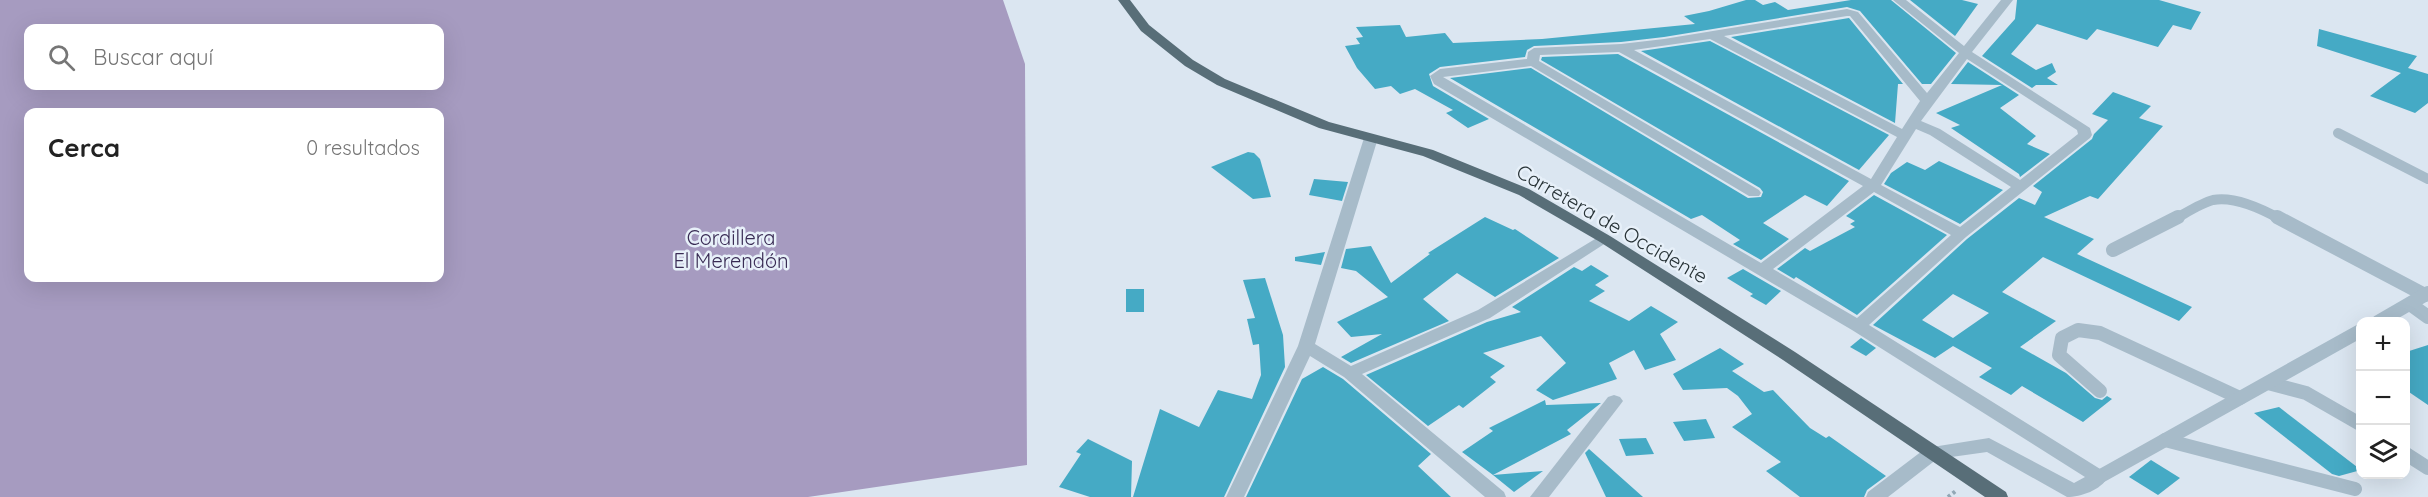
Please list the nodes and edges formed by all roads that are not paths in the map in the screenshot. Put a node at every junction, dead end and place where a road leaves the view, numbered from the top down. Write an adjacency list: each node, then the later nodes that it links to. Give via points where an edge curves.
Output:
1 (1124, 0): 12 (main road, Carretera de Occidente, via 1145,28 1189,63 1221,82 1324,125)
2 (1899, 0): 6 (street)
3 (2007, 0): 6 (street)
4 (1712, 35): 5 (street); 8 (street, via 1851,12); 11 (street)
5 (1621, 48): 7 (street, via 1534,52); 14 (street)
6 (1966, 53): 8 (street); 15 (street, via 2083,128 2085,135)
7 (1533, 62): 16 (street); 20 (street, via 1436,76 1438,81)
8 (1927, 101): 9 (street)
9 (1912, 122): 11 (street); 15 (street, via 1935,132)
10 (2338, 133): 13 (lane)
11 (1905, 136): 14 (street)
12 (1371, 138): 18 (main road, Carretera de Occidente, via 1428,153 1524,192); 27 (street)
13 (2428, 179)
14 (1874, 185): 17 (street); 20 (street)
15 (2020, 186): 17 (street)
16 (1754, 192)
17 (1961, 234): 25 (street)
18 (1605, 239): 28 (street, via 1484,314); 35 (main road, Carretera de Occidente)
19 (2113, 249): 21 (lane, via 2213,200 2234,201 2265,211)
20 (1762, 270): 25 (street)
21 (2427, 294): 22 (lane)
22 (2410, 304): 23 (lane); 24 (lane)
23 (2386, 317)
24 (2428, 317)
25 (1858, 326): 38 (street)
26 (2356, 334): 29 (lane)
27 (1306, 346): 28 (street); 41 (street)
28 (1350, 373): 42 (street)
29 (2268, 382): 31 (lane); 33 (lane, via 2319,397)
30 (2100, 391): 31 (lane, via 2060,355 2062,338 2078,330 2100,333)
31 (2240, 398): 34 (lane)
32 (1614, 401): 43 (street)
33 (2356, 421)
34 (2165, 440): 38 (lane); 39 (lane)
35 (1932, 453): 40 (street, via 1989,445); 44 (street); 45 (main road, Carretera de Occidente)
36 (2410, 457): 37 (lane)
37 (2428, 468)
38 (2099, 477): 40 (street)
39 (2355, 489)
40 (2078, 495)
41 (1235, 497)
42 (1497, 497)
43 (1539, 497)
44 (1875, 497)
45 (1999, 497)

